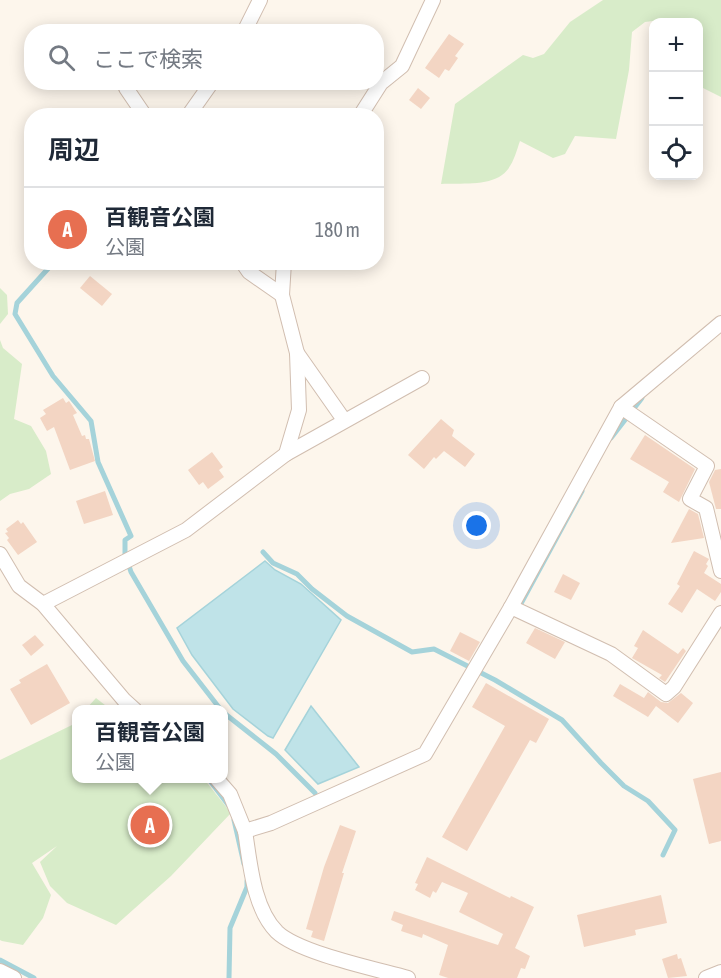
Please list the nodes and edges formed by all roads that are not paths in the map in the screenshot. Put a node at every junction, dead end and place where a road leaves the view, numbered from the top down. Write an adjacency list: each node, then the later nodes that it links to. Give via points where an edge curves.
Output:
1 (260, 0): 3 (street)
2 (434, 0): 4 (street, via 402,66)
3 (248, 24)
4 (384, 81)
5 (127, 90): 8 (street)
6 (206, 90): 9 (street)
7 (377, 90): 10 (street)
8 (140, 108)
9 (194, 108)
10 (365, 108)
11 (248, 270): 13 (street)
12 (284, 270): 13 (street)
13 (282, 295): 15 (street)
14 (721, 323): 17 (street)
15 (297, 353): 18 (street); 19 (street, via 299,410)
16 (422, 378): 18 (street)
17 (621, 407): 21 (street, via 707,466 690,499 706,508); 23 (street)
18 (344, 420): 19 (street)
19 (286, 454): 22 (street, via 186,531)
20 (0, 554): 22 (street, via 19,586)
21 (721, 571)
22 (43, 604): 25 (street)
23 (511, 607): 24 (street, via 611,654 666,694); 27 (street, via 425,754)
24 (721, 613)
25 (130, 705)
26 (220, 783): 27 (street, via 230,794)
27 (245, 831): 31 (street, via 254,886 278,932 302,947)
28 (0, 971): 30 (street)
29 (721, 972): 32 (street)
30 (14, 978)
31 (408, 978)
32 (706, 978)

